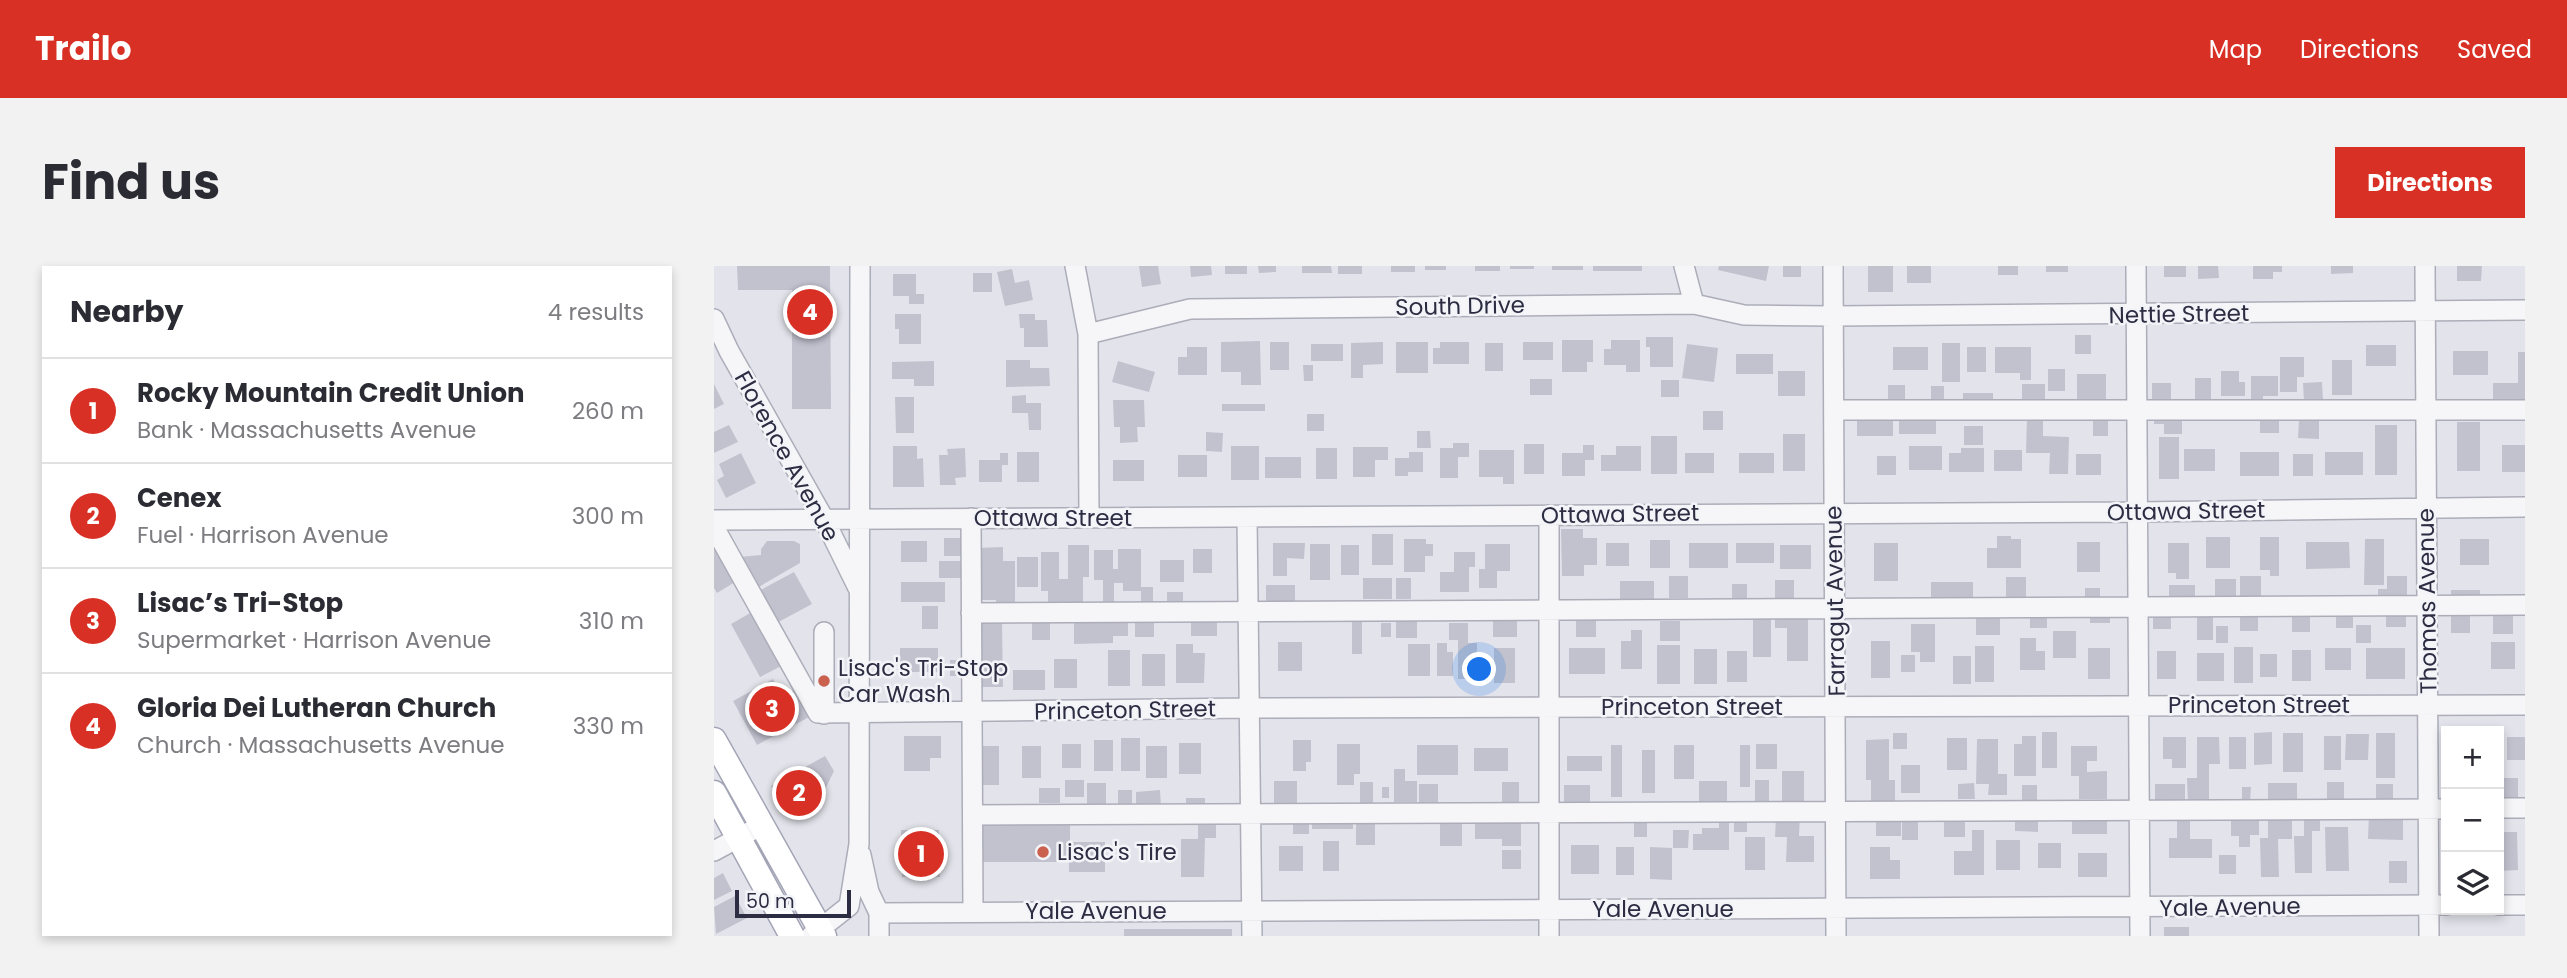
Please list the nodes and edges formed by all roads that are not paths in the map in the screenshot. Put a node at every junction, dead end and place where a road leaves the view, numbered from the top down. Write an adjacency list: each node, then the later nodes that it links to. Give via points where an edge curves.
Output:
1 (860, 266): 27 (street)
2 (1076, 266): 13 (street)
3 (1684, 266): 7 (street)
4 (1833, 266): 11 (street, Farragut Avenue)
5 (2136, 266): 10 (street)
6 (2425, 266): 8 (street, Thomas Avenue)
7 (1694, 304): 11 (street, South Drive, via 1744,315); 13 (street, South Drive, via 1190,309)
8 (2425, 310): 9 (street, Nettie Street); 10 (street, Nettie Street); 16 (street, Thomas Avenue)
9 (2525, 310)
10 (2137, 314): 11 (street, Nettie Street); 15 (street)
11 (1834, 316): 14 (street, Farragut Avenue)
12 (714, 319): 26 (street, Florence Avenue)
13 (1088, 334): 23 (street)
14 (1834, 410): 15 (street); 20 (street, Farragut Avenue)
15 (2137, 410): 16 (street); 21 (street)
16 (2425, 410): 17 (street); 19 (street, Thomas Avenue)
17 (2525, 410)
18 (2525, 507): 19 (street, Ottawa Street)
19 (2425, 508): 21 (street, Ottawa Street); 31 (street, Thomas Avenue)
20 (1833, 512): 21 (street, Ottawa Street); 22 (street, Ottawa Street); 34 (street, Farragut Avenue)
21 (2137, 512): 33 (street)
22 (1549, 515): 24 (street, Ottawa Street); 35 (street)
23 (1088, 517): 24 (street, Ottawa Street); 25 (street, Ottawa Street)
24 (1247, 517): 36 (street)
25 (971, 518): 27 (street, Ottawa Street); 37 (street)
26 (824, 519): 27 (street, Ottawa Street); 28 (street, Ottawa Street); 30 (street, Florence Avenue)
27 (860, 519): 30 (street)
28 (714, 520)
29 (714, 527): 46 (street, via 818,713)
30 (860, 592): 47 (street)
31 (2426, 605): 32 (street); 33 (street); 42 (street, Thomas Avenue)
32 (2525, 605)
33 (2138, 608): 34 (street); 39 (street)
34 (1835, 609): 35 (street); 41 (street, Farragut Avenue)
35 (1549, 610): 36 (street); 43 (street)
36 (1248, 611): 37 (street); 44 (street)
37 (971, 612): 45 (street)
38 (824, 632): 46 (street)
39 (2138, 705): 41 (street, Princeton Street); 42 (street, Princeton Street); 53 (street)
40 (2525, 705): 42 (street, Princeton Street)
41 (1836, 706): 43 (street, Princeton Street); 55 (street, Farragut Avenue)
42 (2428, 706): 52 (street, Thomas Avenue)
43 (1549, 707): 44 (street, Princeton Street); 54 (street)
44 (1249, 708): 45 (street, Princeton Street); 56 (street)
45 (972, 712): 47 (street, Princeton Street); 57 (street)
46 (824, 714): 47 (street, Princeton Street)
47 (860, 714): 60 (street)
48 (714, 740): 58 (main road)
49 (714, 793): 59 (main road)
50 (2504, 808): 51 (street)
51 (2525, 808)
52 (2437, 809): 53 (street); 62 (street, Thomas Avenue)
53 (2139, 811): 55 (street); 65 (street)
54 (1549, 813): 55 (street); 56 (street); 67 (street)
55 (1836, 813): 66 (street, Farragut Avenue)
56 (1251, 814): 57 (street); 68 (street)
57 (972, 815): 69 (street)
58 (762, 825): 59 (street); 71 (main road)
59 (738, 837): 61 (street); 72 (main road)
60 (859, 844): 70 (street, via 869,892); 71 (street, via 849,906)
61 (714, 851)
62 (2438, 905): 65 (street, Yale Avenue); 78 (street, Thomas Avenue)
63 (2504, 905): 64 (street)
64 (2525, 905)
65 (2140, 907): 66 (street, Yale Avenue); 77 (street)
66 (1836, 908): 67 (street, Yale Avenue); 76 (street, Farragut Avenue)
67 (1549, 909): 68 (street, Yale Avenue); 75 (street)
68 (1252, 910): 69 (street, Yale Avenue); 74 (street)
69 (973, 912): 70 (street, Yale Avenue)
70 (879, 913): 73 (street)
71 (819, 934)
72 (792, 936)
73 (879, 936)
74 (1252, 936)
75 (1549, 936)
76 (1836, 936)
77 (2140, 936)
78 (2429, 936)

